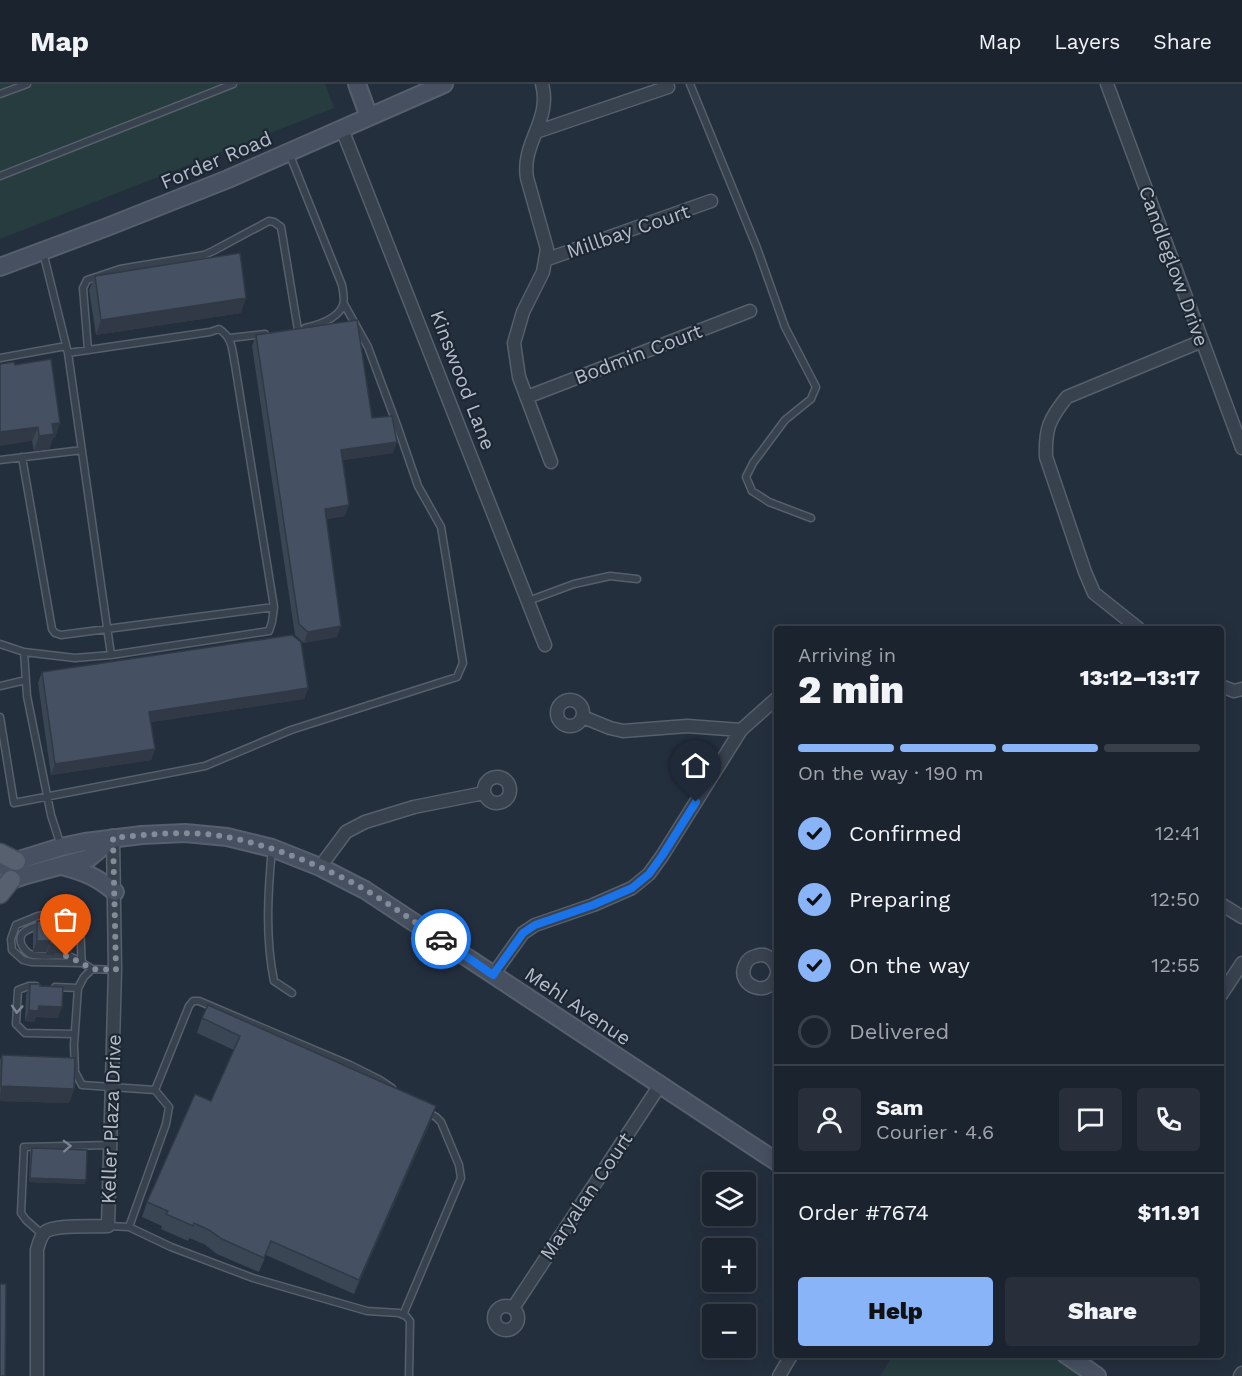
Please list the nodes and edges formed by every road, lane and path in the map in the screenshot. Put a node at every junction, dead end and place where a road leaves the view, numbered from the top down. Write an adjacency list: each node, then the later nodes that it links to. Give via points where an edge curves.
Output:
1 (27, 84): 9 (lane)
2 (232, 84): 14 (lane)
3 (357, 84): 10 (street)
4 (444, 84): 10 (street, Forder Road)
5 (542, 84): 12 (street, via 544,105)
6 (690, 84): 35 (lane, via 785,327 816,387 811,399 785,420 746,477 752,491 769,502)
7 (1107, 84): 25 (street, Candleglow Drive)
8 (668, 87): 12 (street)
9 (0, 94)
10 (369, 117): 11 (street, Forder Road)
11 (342, 129): 13 (street, Forder Road); 37 (street, Kinswood Lane)
12 (536, 132): 17 (street, via 525,167 547,249)
13 (289, 153): 16 (street, Forder Road); 19 (lane, via 342,285)
14 (0, 176)
15 (711, 201): 17 (street, Millbay Court)
16 (43, 251): 18 (street, Forder Road); 26 (lane)
17 (546, 260): 29 (street, via 514,344)
18 (0, 267)
19 (344, 304): 21 (lane, via 337,314 317,326); 54 (lane, via 368,347 418,486 441,527 463,663 458,677 291,730 205,766)
20 (750, 311): 29 (street, Bodmin Court)
21 (298, 330): 22 (lane); 27 (lane, via 281,227 269,221 204,255 120,269 87,280 83,288)
22 (287, 331)
23 (276, 333): 24 (lane)
24 (230, 338): 27 (lane, via 219,329); 38 (lane)
25 (1202, 341): 30 (street, Candleglow Drive); 39 (street, via 1066,398 1048,424 1046,457 1094,593)
26 (67, 350): 27 (lane); 28 (lane); 31 (lane)
27 (88, 350)
28 (0, 358)
29 (527, 398): 34 (street)
30 (1242, 448)
31 (82, 450): 32 (lane); 40 (lane)
32 (22, 457): 33 (lane); 40 (lane, via 52,629 60,634)
33 (0, 460)
34 (551, 462)
35 (811, 518)
36 (637, 579): 37 (lane, via 610,576)
37 (527, 601): 42 (street, Kinswood Lane)
38 (274, 607): 40 (lane); 44 (lane, via 269,631)
39 (1135, 626)
40 (108, 629): 44 (lane)
41 (0, 644): 43 (lane)
42 (545, 645)
43 (24, 652): 44 (lane, via 75,658); 45 (lane)
44 (111, 655)
45 (26, 681): 46 (lane); 54 (lane)
46 (0, 686)
47 (1224, 687): 48 (street)
48 (1242, 689)
49 (774, 701): 52 (street)
50 (0, 717): 54 (lane, via 14,804)
51 (583, 717): 52 (street, via 623,731 687,726)
52 (741, 730): 71 (street, via 649,874 632,888 535,925 523,933)
53 (484, 793): 59 (street, via 365,822 346,832)
54 (48, 797): 56 (lane)
55 (113, 838): 56 (street, Mehl Avenue); 57 (street, Mehl Avenue, via 185,833 227,837); 58 (street, Mehl Avenue, via 89,858); 61 (street, Keller Plaza Drive)
56 (61, 847): 60 (street, Mehl Avenue)
57 (272, 848): 59 (street, Mehl Avenue); 76 (lane, via 267,900 270,965 274,981)
58 (62, 866): 60 (street, Mehl Avenue); 61 (street, via 85,872)
59 (320, 867): 71 (street, Mehl Avenue, via 375,896)
60 (5, 873)
61 (115, 892): 70 (street, Keller Plaza Drive)
62 (1224, 906): 64 (street)
63 (68, 915): 65 (lane); 67 (lane, via 82,934); 67 (lane, via 38,916 16,925 12,950 31,962)
64 (1242, 917)
65 (60, 920)
66 (46, 925): 67 (lane, via 23,934 24,949 35,955 66,956)
67 (82, 963): 69 (lane)
68 (1242, 963): 75 (street)
69 (92, 969): 70 (lane); 74 (lane)
70 (116, 970): 79 (street, Keller Plaza Drive)
71 (493, 975): 78 (street, Mehl Avenue)
72 (39, 986): 77 (lane, one-way to 77, via 18,990 16,1024 25,1033)
73 (49, 987): 74 (lane)
74 (78, 988): 77 (lane)
75 (1224, 990)
76 (292, 993)
77 (75, 1034): 79 (lane, via 75,1072 82,1085)
78 (660, 1085): 84 (street, Mehl Avenue); 88 (street, Maryalan Court)
79 (112, 1086): 80 (lane); 83 (street, Keller Plaza Drive)
80 (154, 1090): 81 (lane, via 189,1006 199,1001 350,1065); 86 (lane, via 169,1107 166,1124)
81 (396, 1091)
82 (420, 1108): 89 (lane, via 441,1122 461,1178)
83 (111, 1144): 85 (street, Keller Plaza Drive); 87 (lane, one-way to 83, via 21,1213 24,1147)
84 (774, 1160)
85 (108, 1226): 86 (lane); 87 (street, Keller Plaza Drive, via 58,1227)
86 (129, 1227): 89 (lane, via 253,1278 367,1311)
87 (43, 1235): 92 (street, via 37,1250)
88 (513, 1308)
89 (403, 1315): 93 (lane, via 410,1321)
90 (790, 1358): 94 (street)
91 (1071, 1358): 95 (street)
92 (37, 1376)
93 (409, 1376)
94 (779, 1376)
95 (1097, 1376)

